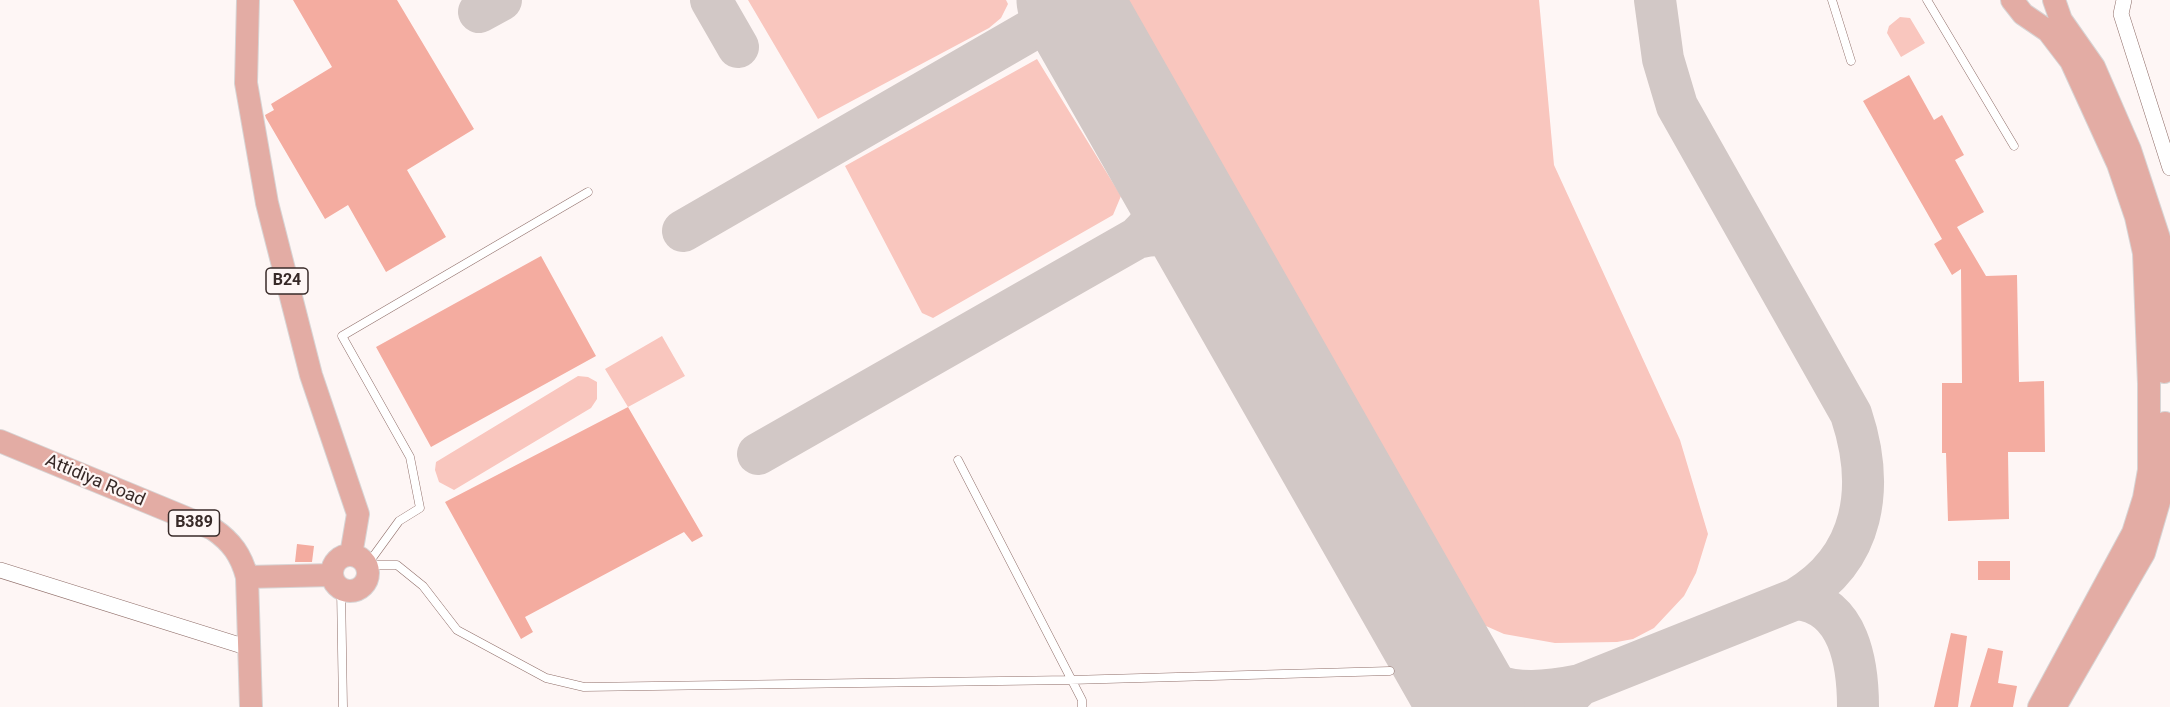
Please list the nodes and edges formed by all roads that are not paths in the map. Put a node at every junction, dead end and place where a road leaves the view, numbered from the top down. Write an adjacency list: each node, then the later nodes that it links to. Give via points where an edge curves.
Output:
1 (248, 0): 13 (main road, B24, via 246,83 267,203 311,375 358,514)
2 (1832, 0): 7 (lane)
3 (1927, 0): 8 (lane)
4 (2012, 0): 23 (main road, via 2023,14 2048,31 2071,61 2118,164 2144,253 2150,384 2149,470 2133,533)
5 (2124, 0): 9 (street, via 2121,14)
6 (2061, 3): 24 (main road, via 2061,20 2094,67 2130,150 2162,247 2165,482 2144,554)
7 (1851, 61)
8 (2014, 146)
9 (2170, 168)
10 (588, 192): 13 (lane, via 342,336 411,457 420,508 399,521)
11 (0, 441): 15 (main road, Attidiya Road / B389, via 213,529 229,540 242,558)
12 (958, 460): 19 (lane)
13 (359, 560): 16 (main road, via 339,559 334,564); 16 (main road, B24, via 368,578 365,584 354,591); 19 (lane, via 397,565 423,586 457,630 546,678 584,687)
14 (0, 570): 17 (street)
15 (247, 577): 16 (main road, B24); 17 (main road, Attidiya Road / B389)
16 (337, 582): 21 (lane)
17 (249, 648): 20 (main road, Attidiya Road / B389)
18 (1390, 672): 19 (lane)
19 (1070, 680): 22 (lane)
20 (251, 707)
21 (343, 707)
22 (1082, 707)
23 (2039, 707)
24 (2055, 707)

